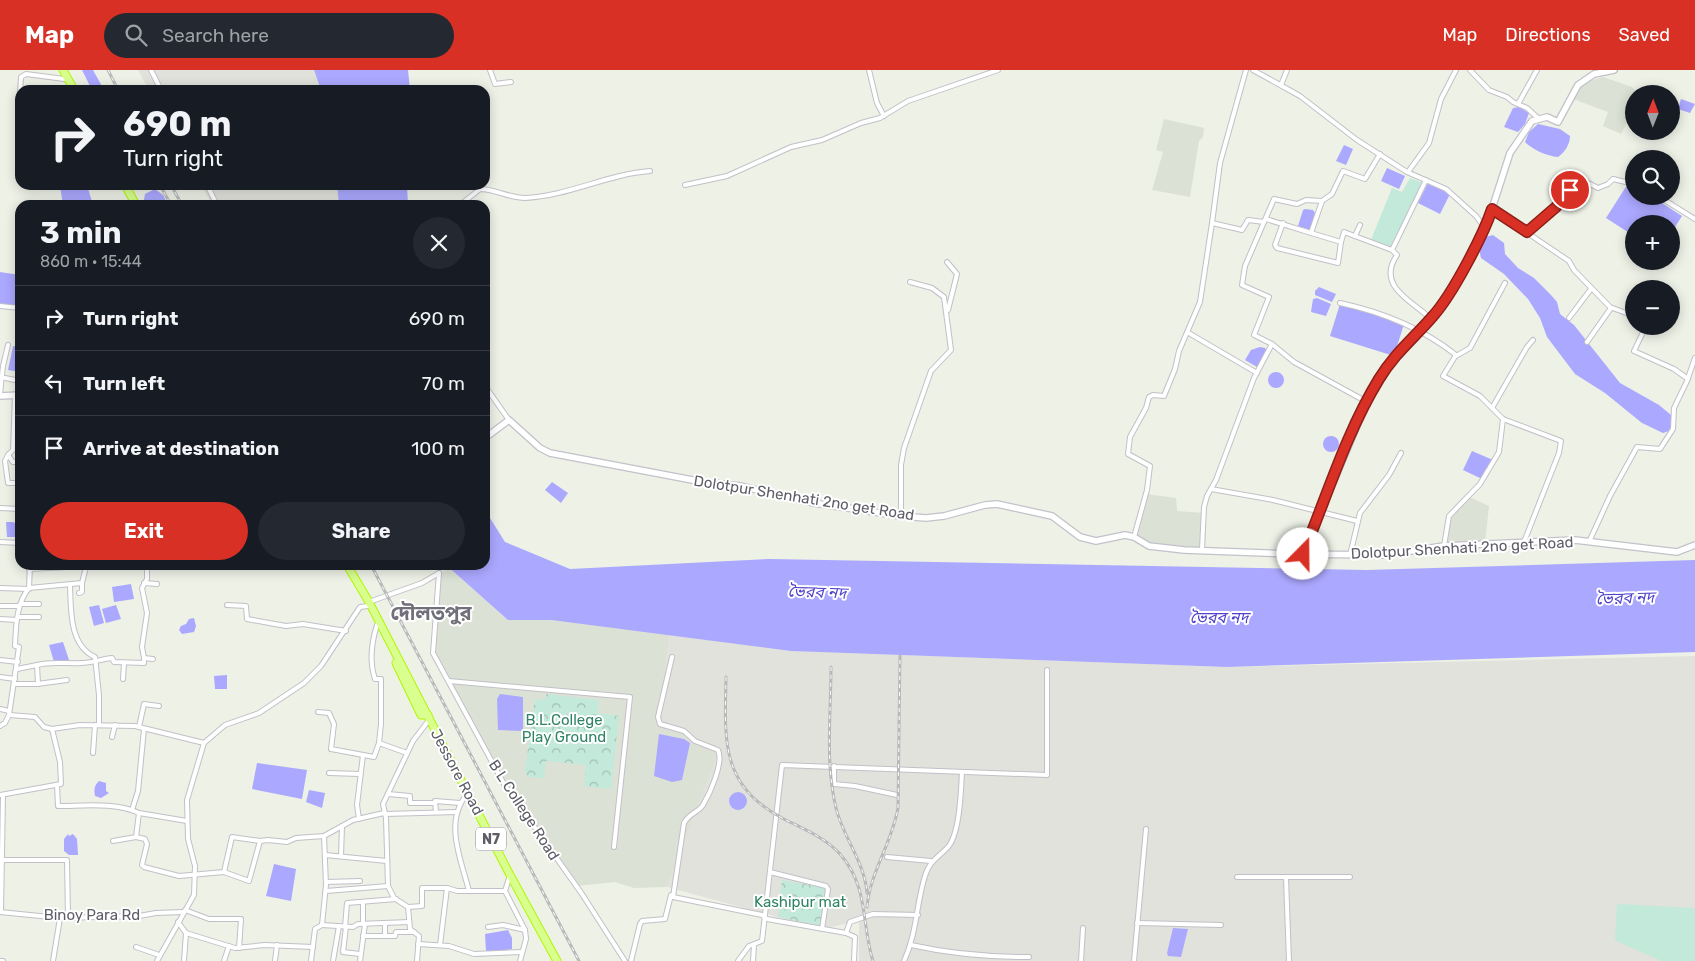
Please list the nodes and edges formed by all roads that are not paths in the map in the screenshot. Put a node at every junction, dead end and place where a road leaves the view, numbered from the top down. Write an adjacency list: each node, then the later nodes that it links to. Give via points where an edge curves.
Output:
1 (61, 70): 13 (highway); 17 (highway)
2 (152, 70): 18 (street)
3 (490, 70): 14 (street, via 495,84)
4 (869, 70): 21 (street, via 877,103)
5 (998, 70): 21 (street, via 908,101)
6 (1246, 70): 37 (street, via 1220,163)
7 (1253, 70): 19 (street)
8 (1287, 70): 19 (street)
9 (1456, 70): 25 (street, via 1441,99 1429,143)
10 (1470, 70): 20 (street, via 1489,90)
11 (1537, 70): 20 (street)
12 (1614, 70): 22 (street, via 1594,74 1578,85 1558,122 1547,117)
13 (64, 79): 15 (street, via 26,74 21,77); 16 (highway)
14 (511, 82)
15 (20, 85)
16 (67, 85)
17 (71, 85)
18 (159, 85)
19 (1280, 85): 23 (street)
20 (1518, 104): 22 (street)
21 (884, 116): 28 (street, via 822,140 791,147 727,176)
22 (1539, 119): 34 (street, via 1532,121 1510,153)
23 (1380, 154): 25 (street); 32 (street, via 1366,179 1342,172 1332,194)
24 (650, 171): 30 (street, via 629,173 542,196 512,197)
25 (1408, 172): 26 (street)
26 (1426, 180): 40 (street, via 1446,189); 45 (street)
27 (1625, 182): 41 (street, via 1613,179 1598,188 1580,179 1556,207)
28 (685, 186)
29 (479, 190): 31 (street)
30 (484, 190)
31 (466, 200)
32 (1322, 201): 36 (street, via 1306,200 1297,204 1275,199); 42 (street)
33 (1672, 205): 35 (street)
34 (1492, 209): 40 (street); 41 (street)
35 (1695, 219)
36 (1265, 220): 37 (street, via 1248,220 1242,230); 38 (street); 63 (street, via 1245,266 1242,285 1269,298 1254,335)
37 (1212, 223): 59 (street, via 1200,302)
38 (1283, 224): 42 (street); 44 (street, via 1275,244 1277,248 1338,263)
39 (1360, 225): 43 (street)
40 (1484, 227): 57 (street, via 1448,297)
41 (1527, 232): 49 (street, via 1569,262)
42 (1311, 233): 44 (street)
43 (1355, 236): 44 (street, via 1344,233); 45 (street)
44 (1341, 242)
45 (1392, 250): 57 (street, via 1397,254 1391,264 1390,276 1397,291)
46 (947, 262): 54 (street, via 957,274)
47 (910, 282): 54 (street, via 932,288 944,297)
48 (1505, 283): 65 (street, via 1470,348)
49 (1591, 289): 53 (street); 56 (street)
50 (1340, 303): 58 (street, via 1402,322)
51 (0, 306): 52 (street)
52 (15, 308)
53 (1612, 308): 55 (street); 62 (street)
54 (947, 312): 89 (street, via 951,350 931,371 904,448)
55 (1625, 313)
56 (1569, 318)
57 (1431, 319): 58 (street)
58 (1420, 331): 65 (street); 75 (street, via 1402,346)
59 (1187, 332): 67 (street); 91 (street, via 1164,396 1149,397 1130,437 1128,454 1150,466)
60 (1642, 335): 69 (street, via 1634,351)
61 (1533, 340): 76 (street)
62 (1587, 342)
63 (1272, 344): 67 (street); 75 (street, via 1294,362)
64 (8, 345): 68 (street)
65 (1456, 356): 76 (street, via 1442,376 1480,396)
66 (1695, 358): 69 (street)
67 (1257, 373): 85 (street)
68 (1, 377): 70 (street); 73 (street)
69 (1688, 378): 71 (street); 95 (street, via 1674,408 1673,429 1660,449 1637,447)
70 (15, 379)
71 (1695, 381)
72 (490, 393): 78 (street)
73 (0, 395): 74 (street)
74 (15, 395)
75 (1367, 402): 88 (street)
76 (1492, 408): 77 (street)
77 (1503, 419): 94 (street, via 1561,441); 97 (street, via 1499,452 1480,484 1449,516)
78 (509, 420): 80 (street); 89 (street, Dolotpur Shenhati 2no get Road, via 540,448 550,452)
79 (15, 422): 82 (street, via 13,450)
80 (490, 434)
81 (1401, 453): 90 (street, via 1389,475 1360,513)
82 (8, 455): 83 (street); 84 (street, via 5,461 8,483)
83 (15, 462)
84 (15, 483)
85 (1211, 489): 88 (street); 98 (street, via 1204,507)
86 (0, 508): 87 (street)
87 (15, 509)
88 (1320, 510): 90 (street); 99 (street)
89 (901, 516): 91 (street, Dolotpur Shenhati 2no get Road, via 944,516 997,504 1052,516 1080,537 1096,541 1124,535)
90 (1358, 521): 100 (street)
91 (1134, 537): 98 (street, Dolotpur Shenhati 2no get Road, via 1149,546)
92 (0, 542): 93 (street)
93 (15, 542)
94 (1524, 542): 95 (street, Dolotpur Shenhati 2no get Road); 97 (street, Dolotpur Shenhati 2no get Road)
95 (1589, 542): 96 (street, Dolotpur Shenhati 2no get Road, via 1680,552)
96 (1695, 545)
97 (1444, 546): 100 (street, Dolotpur Shenhati 2no get Road, via 1384,555)
98 (1202, 550): 99 (street, Dolotpur Shenhati 2no get Road)
99 (1303, 554): 100 (street, Dolotpur Shenhati 2no get Road)
100 (1350, 555)
101 (30, 570): 111 (street)
102 (87, 570): 106 (street)
103 (147, 570): 107 (street)
104 (346, 570): 114 (highway, Jessore Road / N7)
105 (350, 570): 114 (highway, Jessore Road / N7)
106 (82, 583): 109 (street); 112 (street, via 82,592)
107 (144, 584): 108 (street); 124 (street, via 147,613 142,647)
108 (157, 584)
109 (70, 585): 111 (street); 127 (street, via 71,619 76,636 81,648)
110 (0, 588): 111 (street)
111 (29, 588): 115 (street)
112 (79, 593)
113 (40, 604): 115 (street)
114 (368, 604): 121 (highway, Jessore Road / N7); 122 (street, via 360,607); 137 (street, B L College Road, via 439,573 434,653); 144 (highway, Jessore Road / N7)
115 (20, 605): 117 (street); 119 (street)
116 (227, 605): 122 (street, via 246,606 247,619)
117 (0, 606)
118 (39, 617): 119 (street)
119 (17, 618): 120 (street); 128 (street, via 15,646 19,647)
120 (0, 619)
121 (377, 625): 144 (highway, Jessore Road / N7, via 421,715); 151 (street, via 371,660 375,679 381,680)
122 (346, 631): 152 (street, via 321,666 295,690 259,713 225,725)
123 (672, 657): 201 (street, via 660,709 660,724 684,731 695,741 718,750 721,756 720,766 702,807 688,815 684,823)
124 (144, 658): 125 (street); 129 (street, via 144,663)
125 (153, 659)
126 (0, 660): 128 (street)
127 (96, 661): 129 (street, via 112,658 114,662); 130 (street); 145 (street)
128 (18, 662): 131 (street)
129 (124, 663): 135 (street)
130 (37, 665): 131 (street); 139 (street)
131 (17, 669): 134 (street)
132 (1046, 670): 157 (street, via 1047,775)
133 (0, 677): 134 (street)
134 (16, 679): 138 (street)
135 (123, 679)
136 (67, 680): 139 (street)
137 (449, 681): 180 (street, via 630,697); 254 (street, B L College Road, via 504,784)
138 (14, 684): 139 (street); 143 (street)
139 (38, 684)
140 (159, 706): 149 (street, via 144,704)
141 (0, 709): 143 (street)
142 (318, 712): 155 (street, via 329,713 334,724 331,748)
143 (9, 713): 147 (street); 148 (street, via 36,717 44,727)
144 (429, 718): 153 (street); 162 (highway, Jessore Road / N7)
145 (97, 724): 146 (street); 148 (street); 154 (street)
146 (115, 725): 149 (street); 150 (street)
147 (0, 726)
148 (52, 728): 160 (street, via 62,778 62,784)
149 (142, 728): 152 (street); 167 (street, via 138,791)
150 (112, 737)
151 (379, 742): 153 (street); 155 (street, via 374,757)
152 (204, 743): 173 (street, via 190,788)
153 (407, 753): 161 (street)
154 (93, 754)
155 (363, 755): 159 (street)
156 (834, 766): 157 (street); 164 (street, via 834,784); 188 (street, via 782,765)
157 (962, 772): 186 (street, via 961,805 950,846)
158 (329, 773): 159 (street)
159 (360, 774): 172 (street)
160 (57, 785): 163 (street); 167 (street, via 58,806)
161 (388, 794): 165 (street, via 410,796 410,803); 171 (street, via 383,804)
162 (468, 794): 166 (street); 189 (highway, Jessore Road / N7)
163 (1, 795): 184 (street)
164 (897, 795)
165 (435, 803): 166 (street); 168 (street)
166 (460, 803): 169 (street)
167 (132, 810): 170 (street)
168 (436, 812): 169 (street); 171 (street)
169 (457, 812): 200 (street, via 454,831)
170 (139, 813): 173 (street); 177 (street)
171 (385, 814): 172 (street); 185 (street)
172 (359, 819): 174 (street)
173 (187, 820): 190 (street)
174 (342, 826): 176 (street); 182 (street)
175 (1146, 829): 214 (street)
176 (324, 836): 179 (street, via 296,838 287,842); 181 (street)
177 (136, 837): 178 (street); 190 (street, via 145,839 147,844 144,867 179,876)
178 (113, 841)
179 (260, 841): 187 (street, via 232,838); 187 (street, via 249,881)
180 (614, 847)
181 (325, 855): 182 (street); 195 (street)
182 (341, 856): 185 (street)
183 (888, 857): 186 (street)
184 (1, 860): 206 (street, via 3,888); 208 (street, via 67,860)
185 (388, 861): 196 (street)
186 (931, 861): 207 (street, via 923,882)
187 (224, 872): 190 (street)
188 (770, 872): 210 (street); 222 (street, via 826,886)
189 (510, 875): 198 (street); 253 (highway, Jessore Road / N7)
190 (195, 876): 205 (street, via 194,895)
191 (1236, 877): 193 (street)
192 (1350, 877): 193 (street)
193 (1286, 878): 262 (street)
194 (360, 881): 195 (street)
195 (326, 882): 199 (street)
196 (388, 886): 199 (street); 202 (street)
197 (447, 888): 200 (street); 204 (street, via 422,888 422,906); 231 (street)
198 (505, 890): 200 (street); 223 (street)
199 (326, 891): 216 (street)
200 (469, 891)
201 (671, 895): 210 (street, via 762,914); 255 (street, via 665,919 642,921 640,924)
202 (396, 899): 203 (street); 204 (street)
203 (363, 904): 215 (street); 219 (street, via 347,903)
204 (408, 907): 212 (street)
205 (184, 911): 208 (street, Binoy Para Rd, via 139,916); 211 (street); 237 (street, via 209,919 241,919)
206 (0, 912): 209 (street, Binoy Para Rd)
207 (918, 915): 226 (street, via 873,914 850,922); 233 (street)
208 (68, 917): 209 (street, Binoy Para Rd)
209 (60, 918): 243 (street)
210 (764, 918): 222 (street); 232 (street, via 762,941)
211 (178, 922): 225 (street); 240 (street)
212 (409, 922): 213 (street); 224 (street)
213 (384, 923): 215 (street); 228 (street)
214 (1137, 923): 217 (street); 261 (street)
215 (364, 924): 219 (street); 227 (street)
216 (322, 925): 218 (street); 236 (street, via 316,929)
217 (1221, 925)
218 (338, 926): 219 (street); 249 (street)
219 (345, 927): 239 (street, via 343,952)
220 (488, 927): 223 (street, via 503,925)
221 (1083, 928): 260 (street)
222 (822, 929): 226 (street)
223 (525, 930): 238 (street)
224 (414, 932): 228 (street); 229 (street, via 418,936)
225 (186, 933): 234 (street); 245 (street)
226 (846, 933): 258 (street, via 855,937)
227 (363, 936): 228 (street); 239 (street)
228 (385, 936)
229 (418, 944): 231 (street); 251 (street)
230 (277, 945): 236 (street); 237 (street); 247 (street)
231 (440, 945): 238 (street, via 474,954)
232 (754, 945): 256 (street, via 749,946); 257 (street)
233 (911, 945): 242 (street); 259 (street)
234 (229, 946): 237 (street); 246 (street)
235 (136, 947): 240 (street)
236 (313, 947): 248 (street)
237 (239, 948)
238 (522, 952): 252 (street)
239 (360, 954): 250 (street)
240 (159, 955): 244 (street)
241 (1029, 957): 242 (street)
242 (976, 959)
243 (53, 961)
244 (157, 961)
245 (184, 961)
246 (224, 961)
247 (275, 961)
248 (311, 961)
249 (332, 961)
250 (360, 961)
251 (417, 961)
252 (520, 961)
253 (557, 961)
254 (625, 961)
255 (631, 961)
256 (738, 961)
257 (752, 961)
258 (854, 961)
259 (904, 961)
260 (1081, 961)
261 (1134, 961)
262 (1289, 961)

